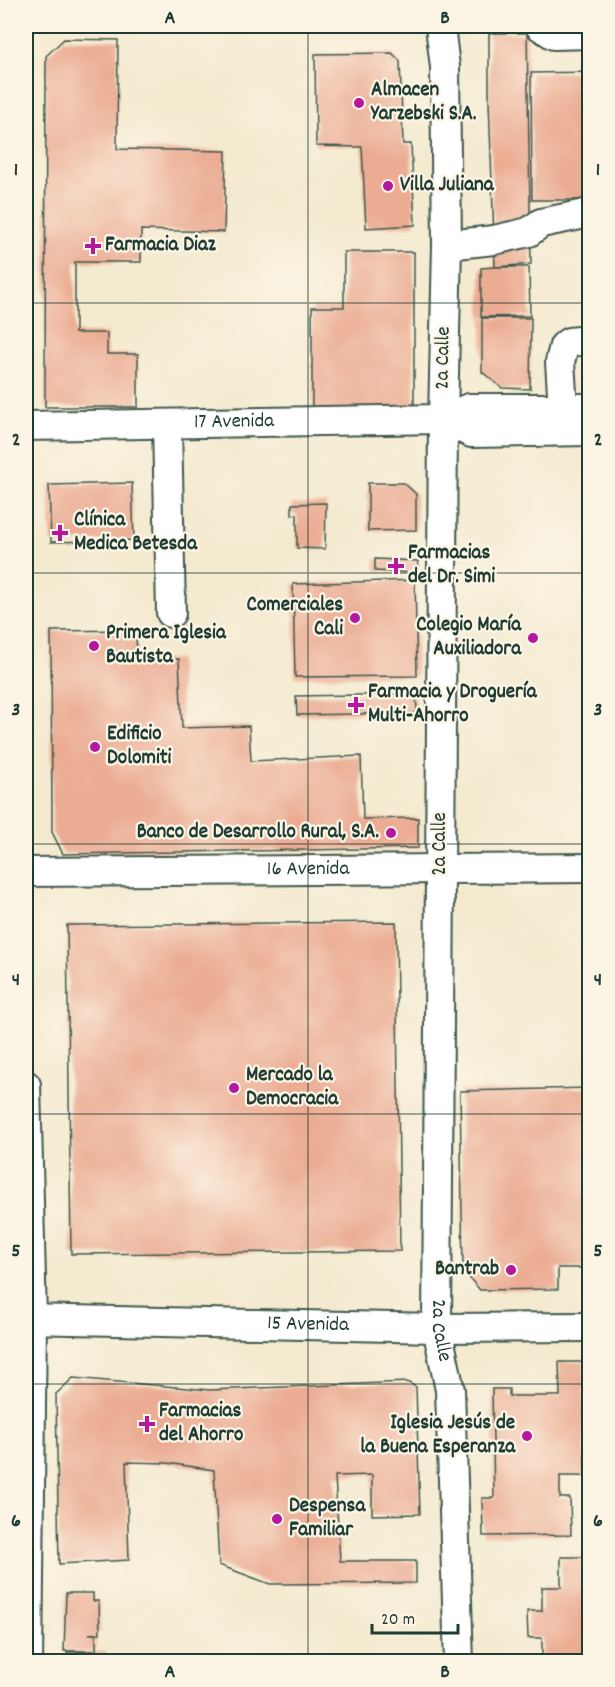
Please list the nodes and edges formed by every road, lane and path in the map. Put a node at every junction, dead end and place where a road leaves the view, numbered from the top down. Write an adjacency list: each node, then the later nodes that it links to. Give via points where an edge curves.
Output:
1 (441, 26): 5 (street, 2a Calle)
2 (540, 26): 3 (street, via 554,35)
3 (590, 34)
4 (590, 213): 5 (street, via 541,223 529,232 494,240)
5 (447, 245): 8 (street, 2a Calle)
6 (590, 340): 7 (street, via 575,340 564,346 560,362)
7 (576, 408): 8 (street, 17 Avenida, via 469,408)
8 (443, 419): 9 (street, 17 Avenida); 11 (street, 17 Avenida, via 471,433); 14 (street, 2a Calle)
9 (167, 424): 10 (street, 17 Avenida); 12 (street)
10 (26, 426)
11 (590, 431)
12 (171, 613)
13 (590, 868): 14 (street, 16 Avenida)
14 (441, 869): 15 (street, 16 Avenida); 19 (street, 2a Calle)
15 (26, 872)
16 (26, 1085): 17 (street)
17 (29, 1319): 19 (street, 15 Avenida); 20 (street)
18 (590, 1327): 19 (street, 15 Avenida)
19 (437, 1328): 21 (street, 2a Calle, via 450,1390)
20 (28, 1662)
21 (459, 1662)

